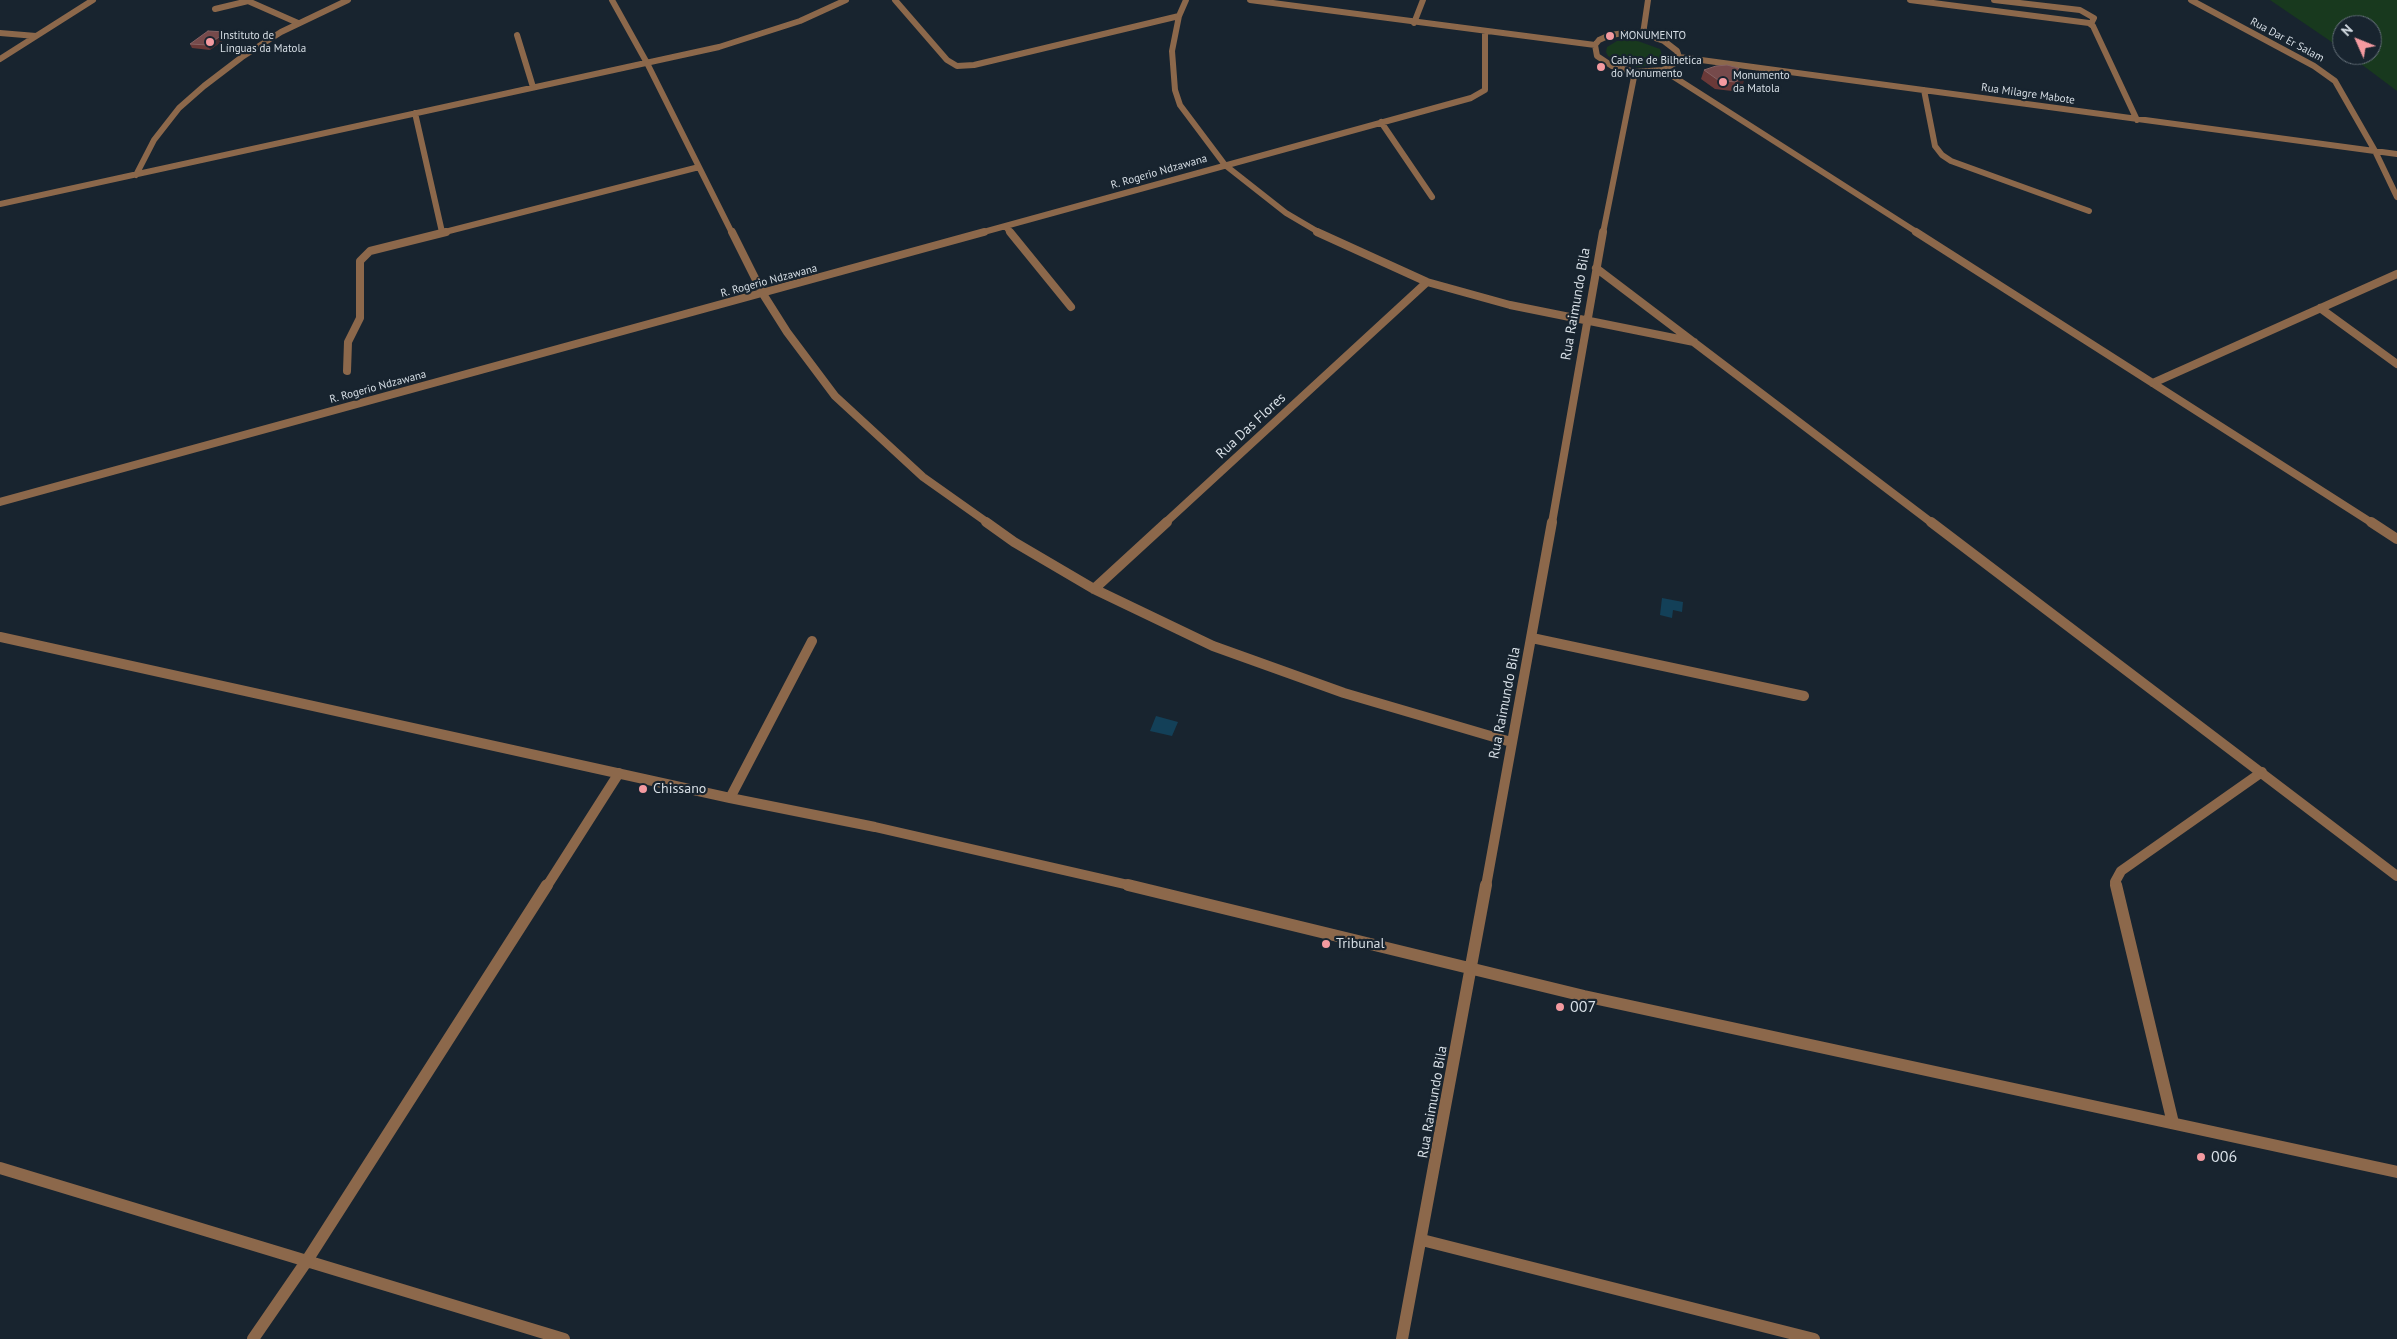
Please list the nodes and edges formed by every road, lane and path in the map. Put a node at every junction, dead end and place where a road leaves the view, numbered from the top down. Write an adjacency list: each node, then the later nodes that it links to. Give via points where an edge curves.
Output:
1 (93, 0): 22 (street)
2 (348, 0): 15 (street)
3 (612, 0): 26 (street)
4 (895, 0): 14 (street, via 947,60 957,66)
5 (1186, 0): 14 (street)
6 (1250, 0): 16 (street)
7 (1423, 0): 16 (street)
8 (1648, 0): 20 (street)
9 (1910, 0): 17 (street)
10 (1994, 0): 17 (street, via 2080,10 2094,18)
11 (2191, 0): 34 (street, Rua Dar Er Salam, via 2330,77 2342,91)
12 (840, 1): 26 (street, via 767,33)
13 (215, 9): 15 (street, via 248,1)
14 (1179, 16): 36 (street, via 1172,51 1180,105)
15 (298, 23): 38 (street, via 242,57 179,108 154,140)
16 (1414, 23): 18 (street)
17 (2091, 24): 32 (street)
18 (1485, 32): 23 (street); 33 (street, R. Rogerio Ndzawana, via 1485,90 1482,94)
19 (0, 33): 22 (street)
20 (1643, 34): 23 (street, via 1610,35); 24 (street, via 1672,46)
21 (517, 35): 29 (street)
22 (36, 36): 25 (street)
23 (1595, 45): 28 (street, via 1594,51 1603,62)
24 (1679, 57): 27 (street, via 1672,67); 30 (street, Rua Milagre Mabote)
25 (0, 59)
26 (647, 63): 29 (street); 37 (street)
27 (1663, 70): 28 (street); 55 (street)
28 (1635, 72): 45 (street, Rua Raimundo Bila)
29 (533, 86): 31 (street)
30 (1924, 90): 32 (street, Rua Milagre Mabote); 42 (street, via 1935,146 1942,155)
31 (415, 113): 38 (street); 44 (street)
32 (2137, 120): 34 (street, Rua Milagre Mabote)
33 (1381, 122): 36 (street, R. Rogerio Ndzawana); 40 (street)
34 (2375, 151): 35 (street, Rua Milagre Mabote); 39 (street, Rua Dar Er Salam)
35 (2397, 154)
36 (1225, 165): 43 (street, R. Rogerio Ndzawana); 47 (street, via 1294,218 1338,242)
37 (699, 167): 44 (street); 48 (street)
38 (136, 175): 41 (street)
39 (2397, 197)
40 (1432, 198)
41 (0, 204)
42 (2089, 211)
43 (1006, 227): 48 (street, R. Rogerio Ndzawana); 49 (street)
44 (442, 232): 54 (street, via 370,251 360,260 360,318 348,342)
45 (1596, 268): 51 (street, Rua Raimundo Bila); 52 (street)
46 (2397, 274): 50 (street)
47 (1427, 282): 51 (street, via 1510,305); 58 (street, Rua Das Flores)
48 (763, 294): 56 (street, R. Rogerio Ndzawana); 58 (street, via 835,396 878,437 966,510)
49 (1071, 307)
50 (2320, 308): 53 (street); 55 (street)
51 (1587, 321): 52 (street); 60 (street, Rua Raimundo Bila)
52 (1696, 342): 64 (street)
53 (2397, 364)
54 (347, 371)
55 (2153, 383): 57 (street)
56 (0, 502)
57 (2397, 540)
58 (1094, 590): 63 (street, via 1213,646 1271,668)
59 (0, 637): 65 (street)
60 (1532, 638): 62 (street); 63 (street, Rua Raimundo Bila)
61 (812, 642): 66 (street)
62 (1804, 696)
63 (1511, 742): 68 (street, Rua Raimundo Bila)
64 (2262, 772): 67 (street); 69 (street, via 2121,871 2115,882)
65 (619, 773): 66 (street); 73 (street)
66 (730, 798): 68 (street, via 875,827)
67 (2397, 876)
68 (1471, 967): 69 (street, via 1584,996); 72 (street, Rua Raimundo Bila)
69 (2172, 1124): 71 (street)
70 (0, 1168): 73 (street)
71 (2397, 1172)
72 (1422, 1240): 76 (street, Rua Raimundo Bila); 77 (street)
73 (306, 1262): 74 (street); 75 (street)
74 (253, 1339)
75 (564, 1339)
76 (1402, 1339)
77 (1814, 1339)

